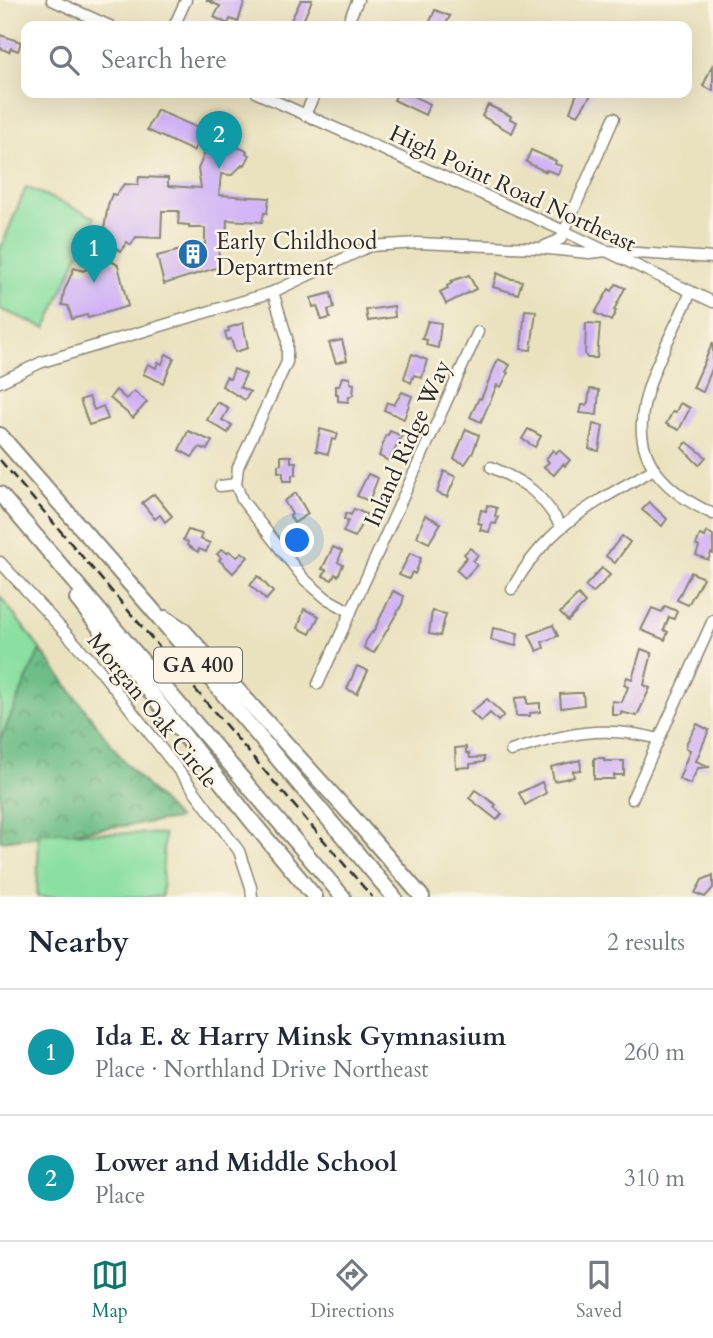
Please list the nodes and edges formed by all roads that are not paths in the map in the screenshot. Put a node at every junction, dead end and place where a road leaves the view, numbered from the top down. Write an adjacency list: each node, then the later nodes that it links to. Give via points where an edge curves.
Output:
1 (52, 0): 4 (street)
2 (186, 0): 5 (street)
3 (358, 0): 6 (street)
4 (99, 21)
5 (176, 21)
6 (348, 21)
7 (268, 98): 9 (street, High Point Road Northeast)
8 (313, 98): 9 (street)
9 (305, 115): 11 (street, High Point Road Northeast)
10 (614, 118): 11 (street)
11 (564, 231): 12 (street, via 561,239); 13 (street, High Point Road Northeast)
12 (538, 248): 13 (street); 15 (street, via 418,243 370,246)
13 (607, 251): 14 (street); 16 (street, High Point Road Northeast)
14 (713, 258)
15 (273, 292): 19 (street, via 42,362); 23 (street, via 287,338 287,362 238,467)
16 (691, 292): 17 (street, High Point Road Northeast); 22 (street, via 643,401 642,437)
17 (713, 302)
18 (478, 332): 31 (street, Inland Ridge Way)
19 (0, 382)
20 (0, 435): 30 (highway, GA 400)
21 (491, 467): 27 (street, via 533,489)
22 (654, 469): 26 (street, via 683,499); 27 (street)
23 (236, 484): 24 (street); 31 (street, via 242,500 304,579)
24 (220, 486)
25 (0, 496): 38 (highway, via 132,671); 39 (highway, GA 400)
26 (713, 514)
27 (561, 526): 29 (street, via 532,556)
28 (0, 562): 37 (street, Morgan Oak Circle, via 99,669 190,785 239,851)
29 (512, 589)
30 (151, 608): 40 (highway, GA 400); 41 (highway, via 182,629)
31 (351, 612): 33 (street, Inland Ridge Way)
32 (713, 620): 34 (street)
33 (318, 684)
34 (659, 739): 35 (street, via 622,731 588,731); 36 (street)
35 (511, 751)
36 (632, 799)
37 (252, 897)
38 (315, 897)
39 (343, 897)
40 (394, 897)
41 (422, 897)

